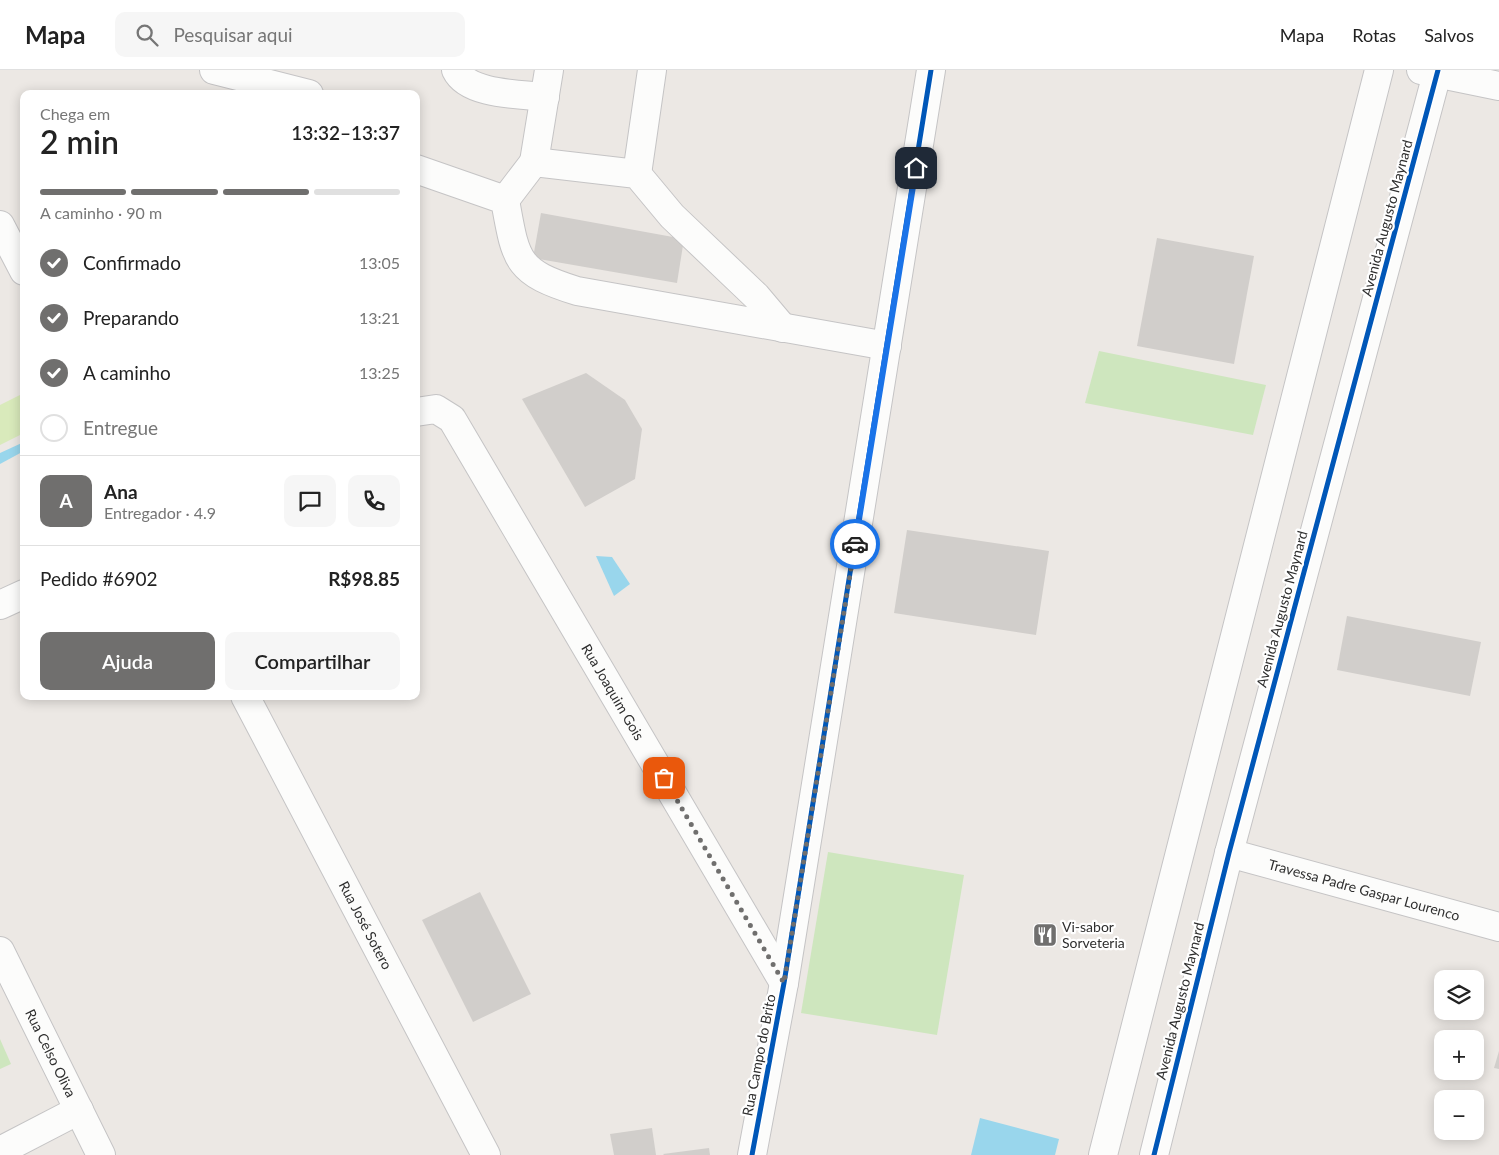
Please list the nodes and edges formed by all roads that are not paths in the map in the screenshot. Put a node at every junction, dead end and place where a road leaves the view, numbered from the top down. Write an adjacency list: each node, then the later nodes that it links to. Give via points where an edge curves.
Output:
1 (214, 70): 9 (street)
2 (456, 70): 10 (street, via 466,83 480,88)
3 (549, 70): 10 (street)
4 (652, 70): 13 (street)
5 (931, 70): 18 (street, Rua Campo do Brito)
6 (1379, 70): 32 (street)
7 (1432, 71): 8 (street); 23 (street, Avenida Augusto Maynard)
8 (1499, 86)
9 (293, 90)
10 (545, 97): 11 (street)
11 (534, 162): 13 (street); 14 (street)
12 (420, 170): 14 (street)
13 (637, 174): 17 (street, via 672,216 756,296)
14 (505, 200): 17 (street, via 519,258 530,272 545,281 577,290)
15 (0, 226): 16 (street)
16 (20, 264)
17 (783, 328): 18 (street)
18 (887, 346): 26 (street, Rua Campo do Brito)
19 (426, 410): 26 (street, Rua Joaquim Gois, via 452,419)
20 (20, 596): 21 (street)
21 (0, 605)
22 (247, 700): 30 (street, Rua José Sotero)
23 (1229, 853): 24 (street, Travessa Padre Gaspar Lourenco); 33 (street, Avenida Augusto Maynard)
24 (1499, 927)
25 (0, 951): 27 (street, Rua Celso Oliva)
26 (784, 983): 31 (street, Rua Campo do Brito)
27 (79, 1110): 28 (street); 29 (street, Rua Celso Oliva)
28 (0, 1151)
29 (101, 1155)
30 (486, 1155)
31 (752, 1155)
32 (1104, 1155)
33 (1154, 1155)

